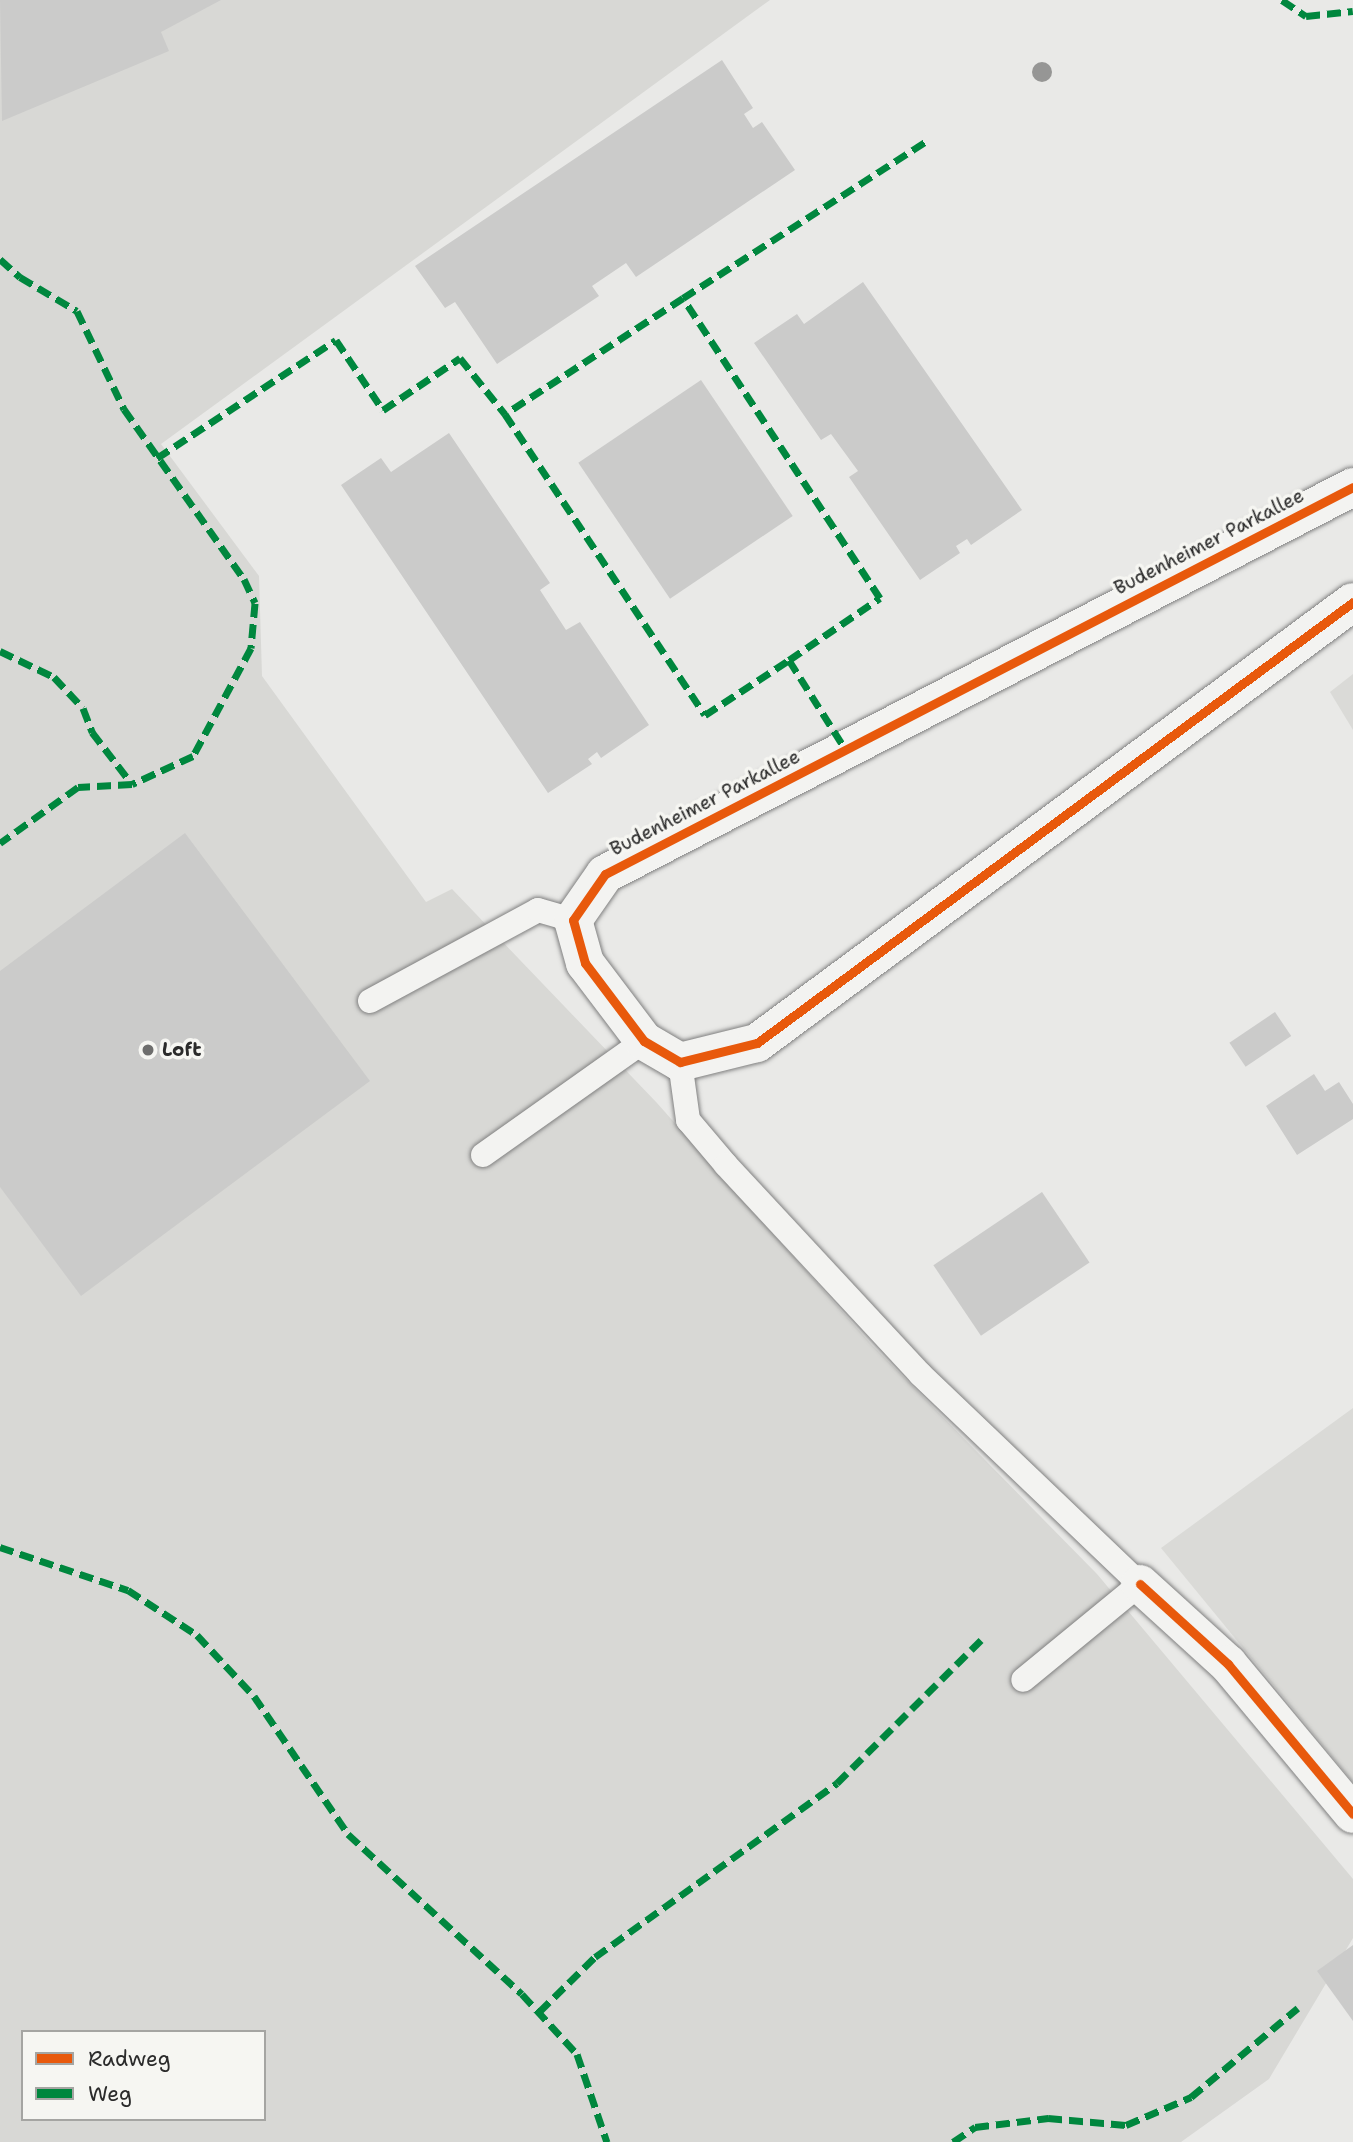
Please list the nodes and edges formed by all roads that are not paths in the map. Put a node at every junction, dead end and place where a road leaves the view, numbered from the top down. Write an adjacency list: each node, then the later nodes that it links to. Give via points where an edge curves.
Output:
1 (1353, 486): 3 (street, Budenheimer Parkallee, via 605,874)
2 (1353, 602): 6 (street, via 757,1043)
3 (573, 920): 4 (lane, via 538,910); 5 (street, via 585,963)
4 (370, 1001)
5 (644, 1041): 6 (street); 7 (lane)
6 (680, 1062): 8 (lane, via 688,1119 726,1164 920,1374)
7 (483, 1155)
8 (1140, 1584): 9 (lane); 10 (street, via 1228,1664)
9 (1023, 1681)
10 (1353, 1814)

